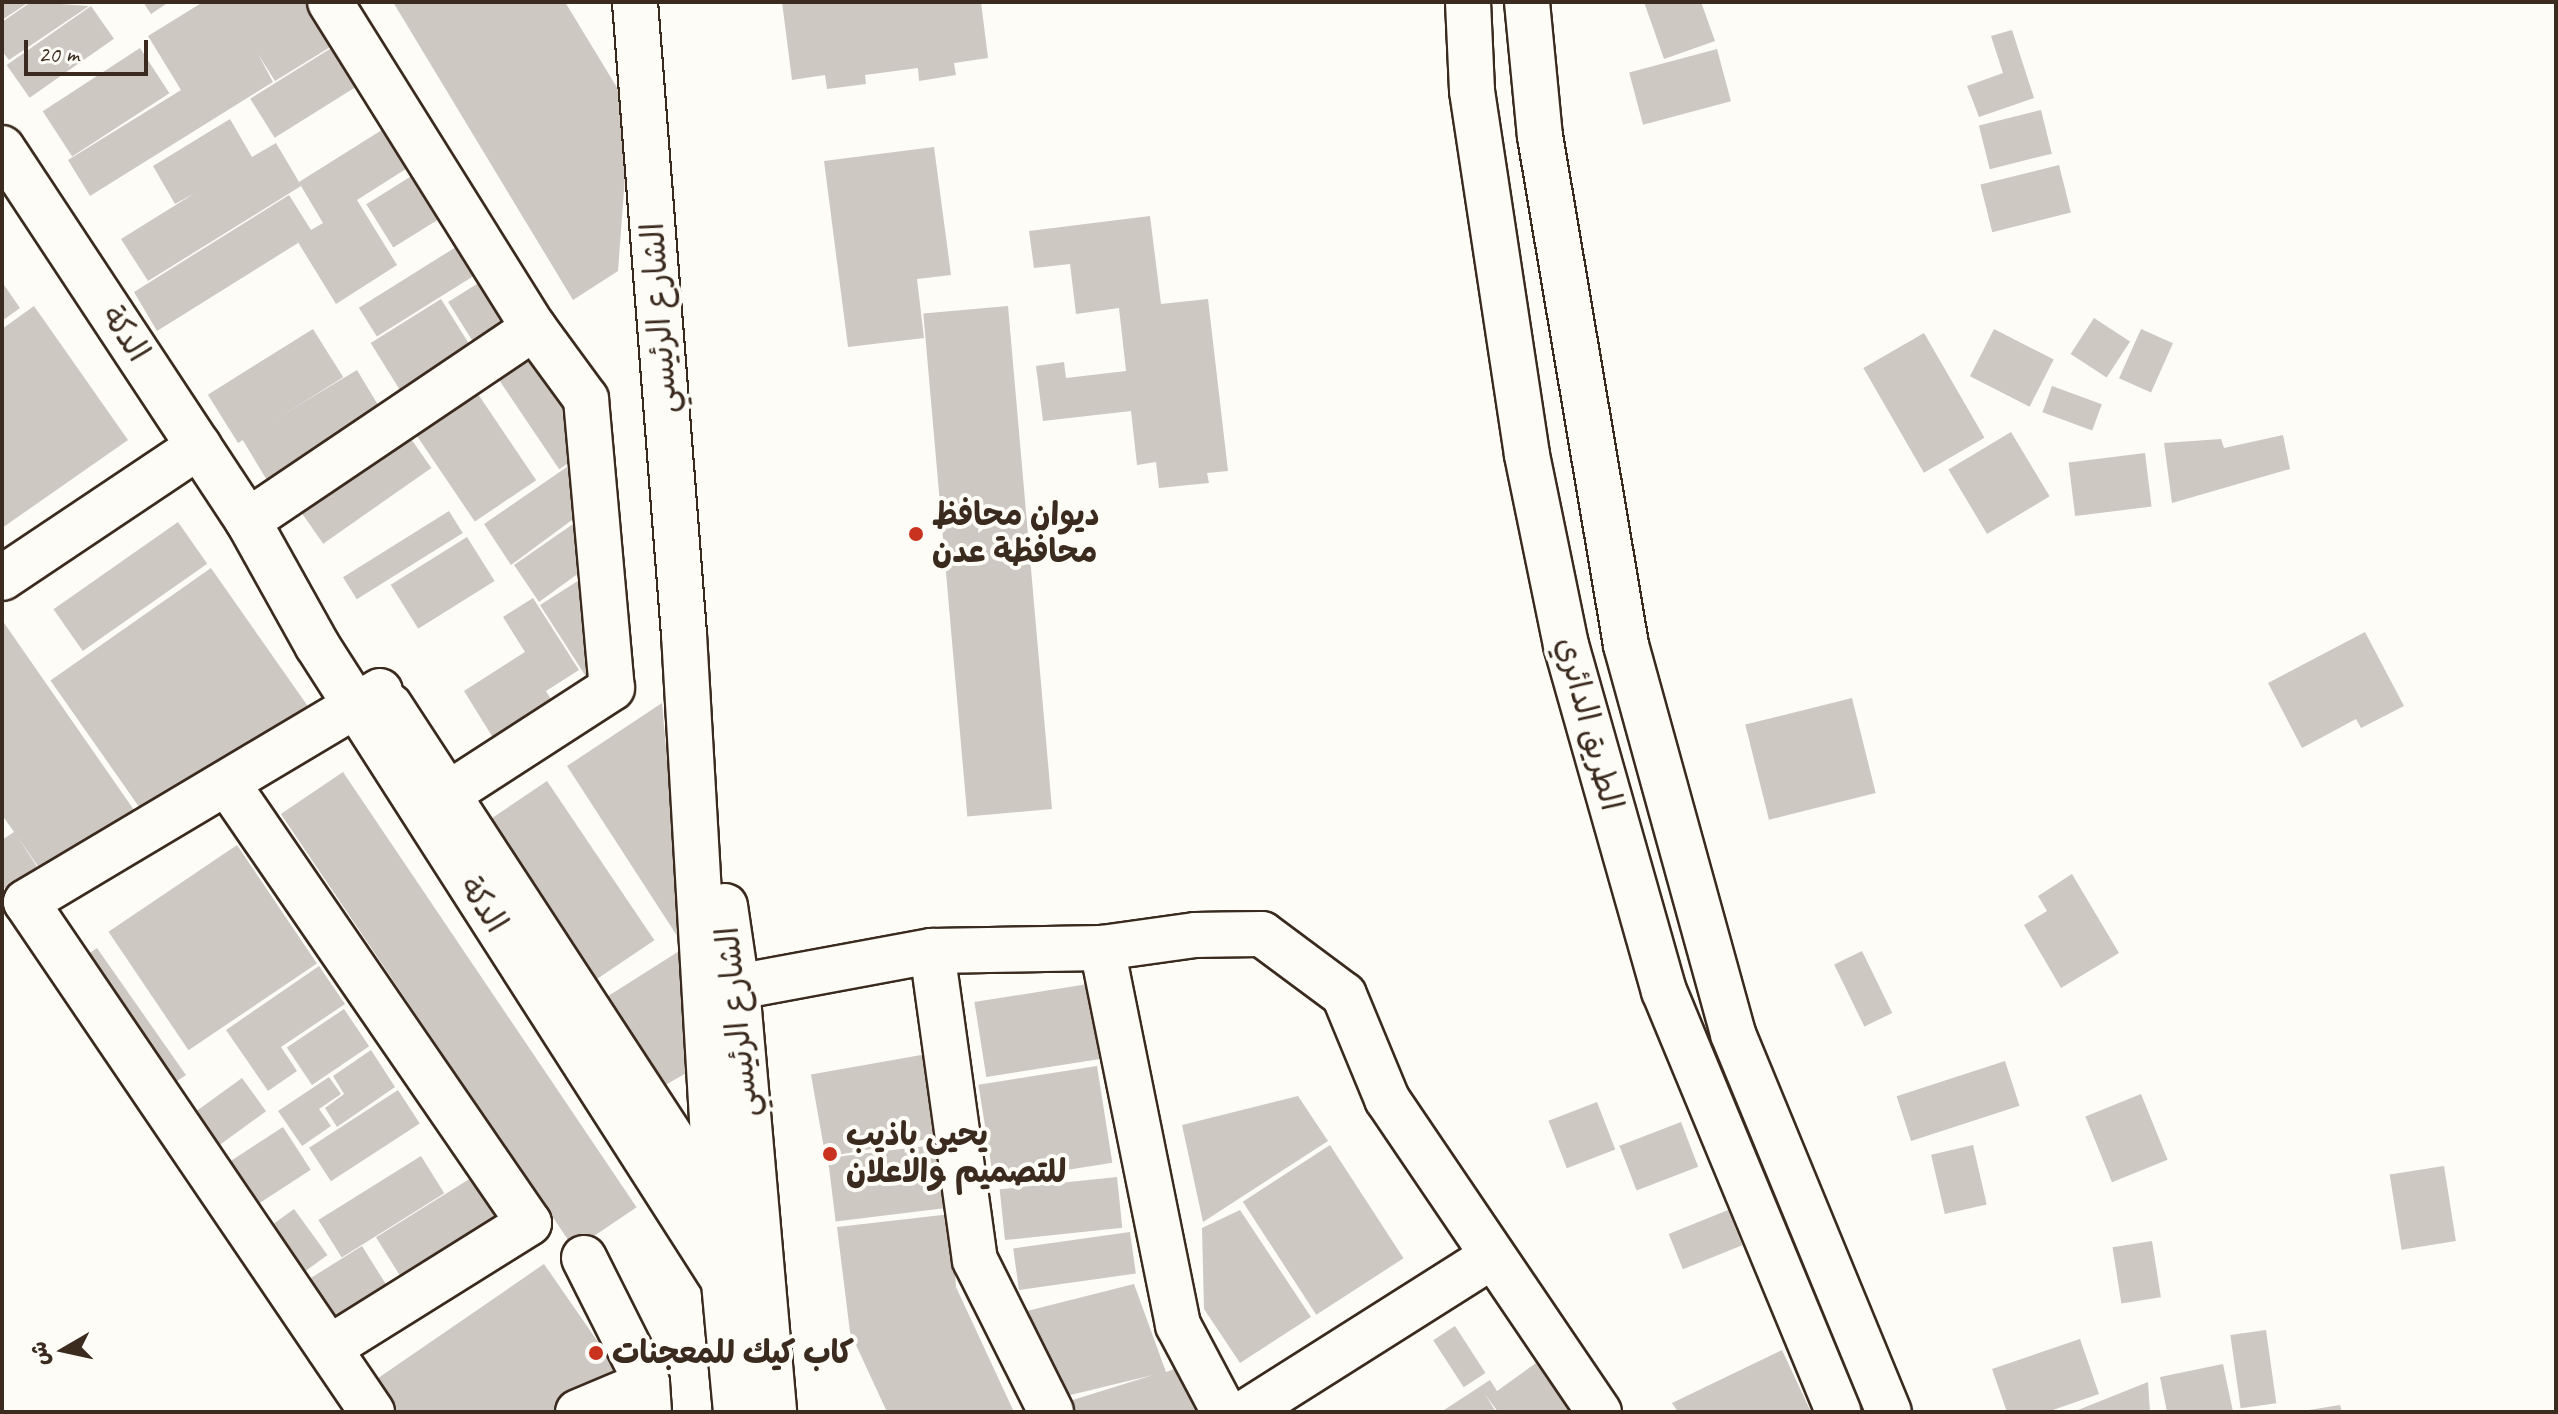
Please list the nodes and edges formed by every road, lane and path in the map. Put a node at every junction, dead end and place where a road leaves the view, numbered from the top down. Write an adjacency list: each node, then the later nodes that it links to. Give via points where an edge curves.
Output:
1 (330, 2): 6 (street)
2 (635, 2): 10 (street, الشارع الرئيسي)
3 (1468, 2): 31 (street, الطريق الدائري, via 1472,91 1524,440 1566,645 1664,991)
4 (1527, 2): 32 (street, الطريق الدائري, via 1542,152 1626,645 1733,1034)
5 (2, 148): 7 (street, الدكة)
6 (534, 328): 8 (street); 13 (street, via 586,399 612,688)
7 (199, 446): 8 (street, الدكة); 9 (street)
8 (248, 521): 11 (street, الدكة)
9 (2, 578)
10 (684, 634): 16 (street, الشارع الرئيسي); 17 (street, الشارع الرئيسي)
11 (369, 700): 12 (street); 13 (street, الدكة); 20 (street, الدكة)
12 (229, 786): 21 (street, via 529,1223); 21 (street, via 26,902)
13 (450, 793): 17 (street, الدكة)
14 (1102, 948): 15 (street); 18 (street, via 1195,935 1262,934 1344,995 1387,1099); 28 (street, via 1178,1325)
15 (932, 951): 16 (street); 27 (street, via 975,1260)
16 (737, 987): 26 (street, الشارع الرئيسي)
17 (717, 1207): 20 (street, الشارع الرئيسي)
18 (1493, 1256): 29 (street); 30 (street)
19 (584, 1258): 22 (street)
20 (726, 1284): 25 (street, الشارع الرئيسي)
21 (329, 1348): 23 (street)
22 (648, 1397): 24 (street)
23 (372, 1412)
24 (578, 1412)
25 (736, 1412)
26 (774, 1412)
27 (1051, 1412)
28 (1224, 1412)
29 (1246, 1412)
30 (1599, 1412)
31 (1838, 1412)
32 (1889, 1412)

